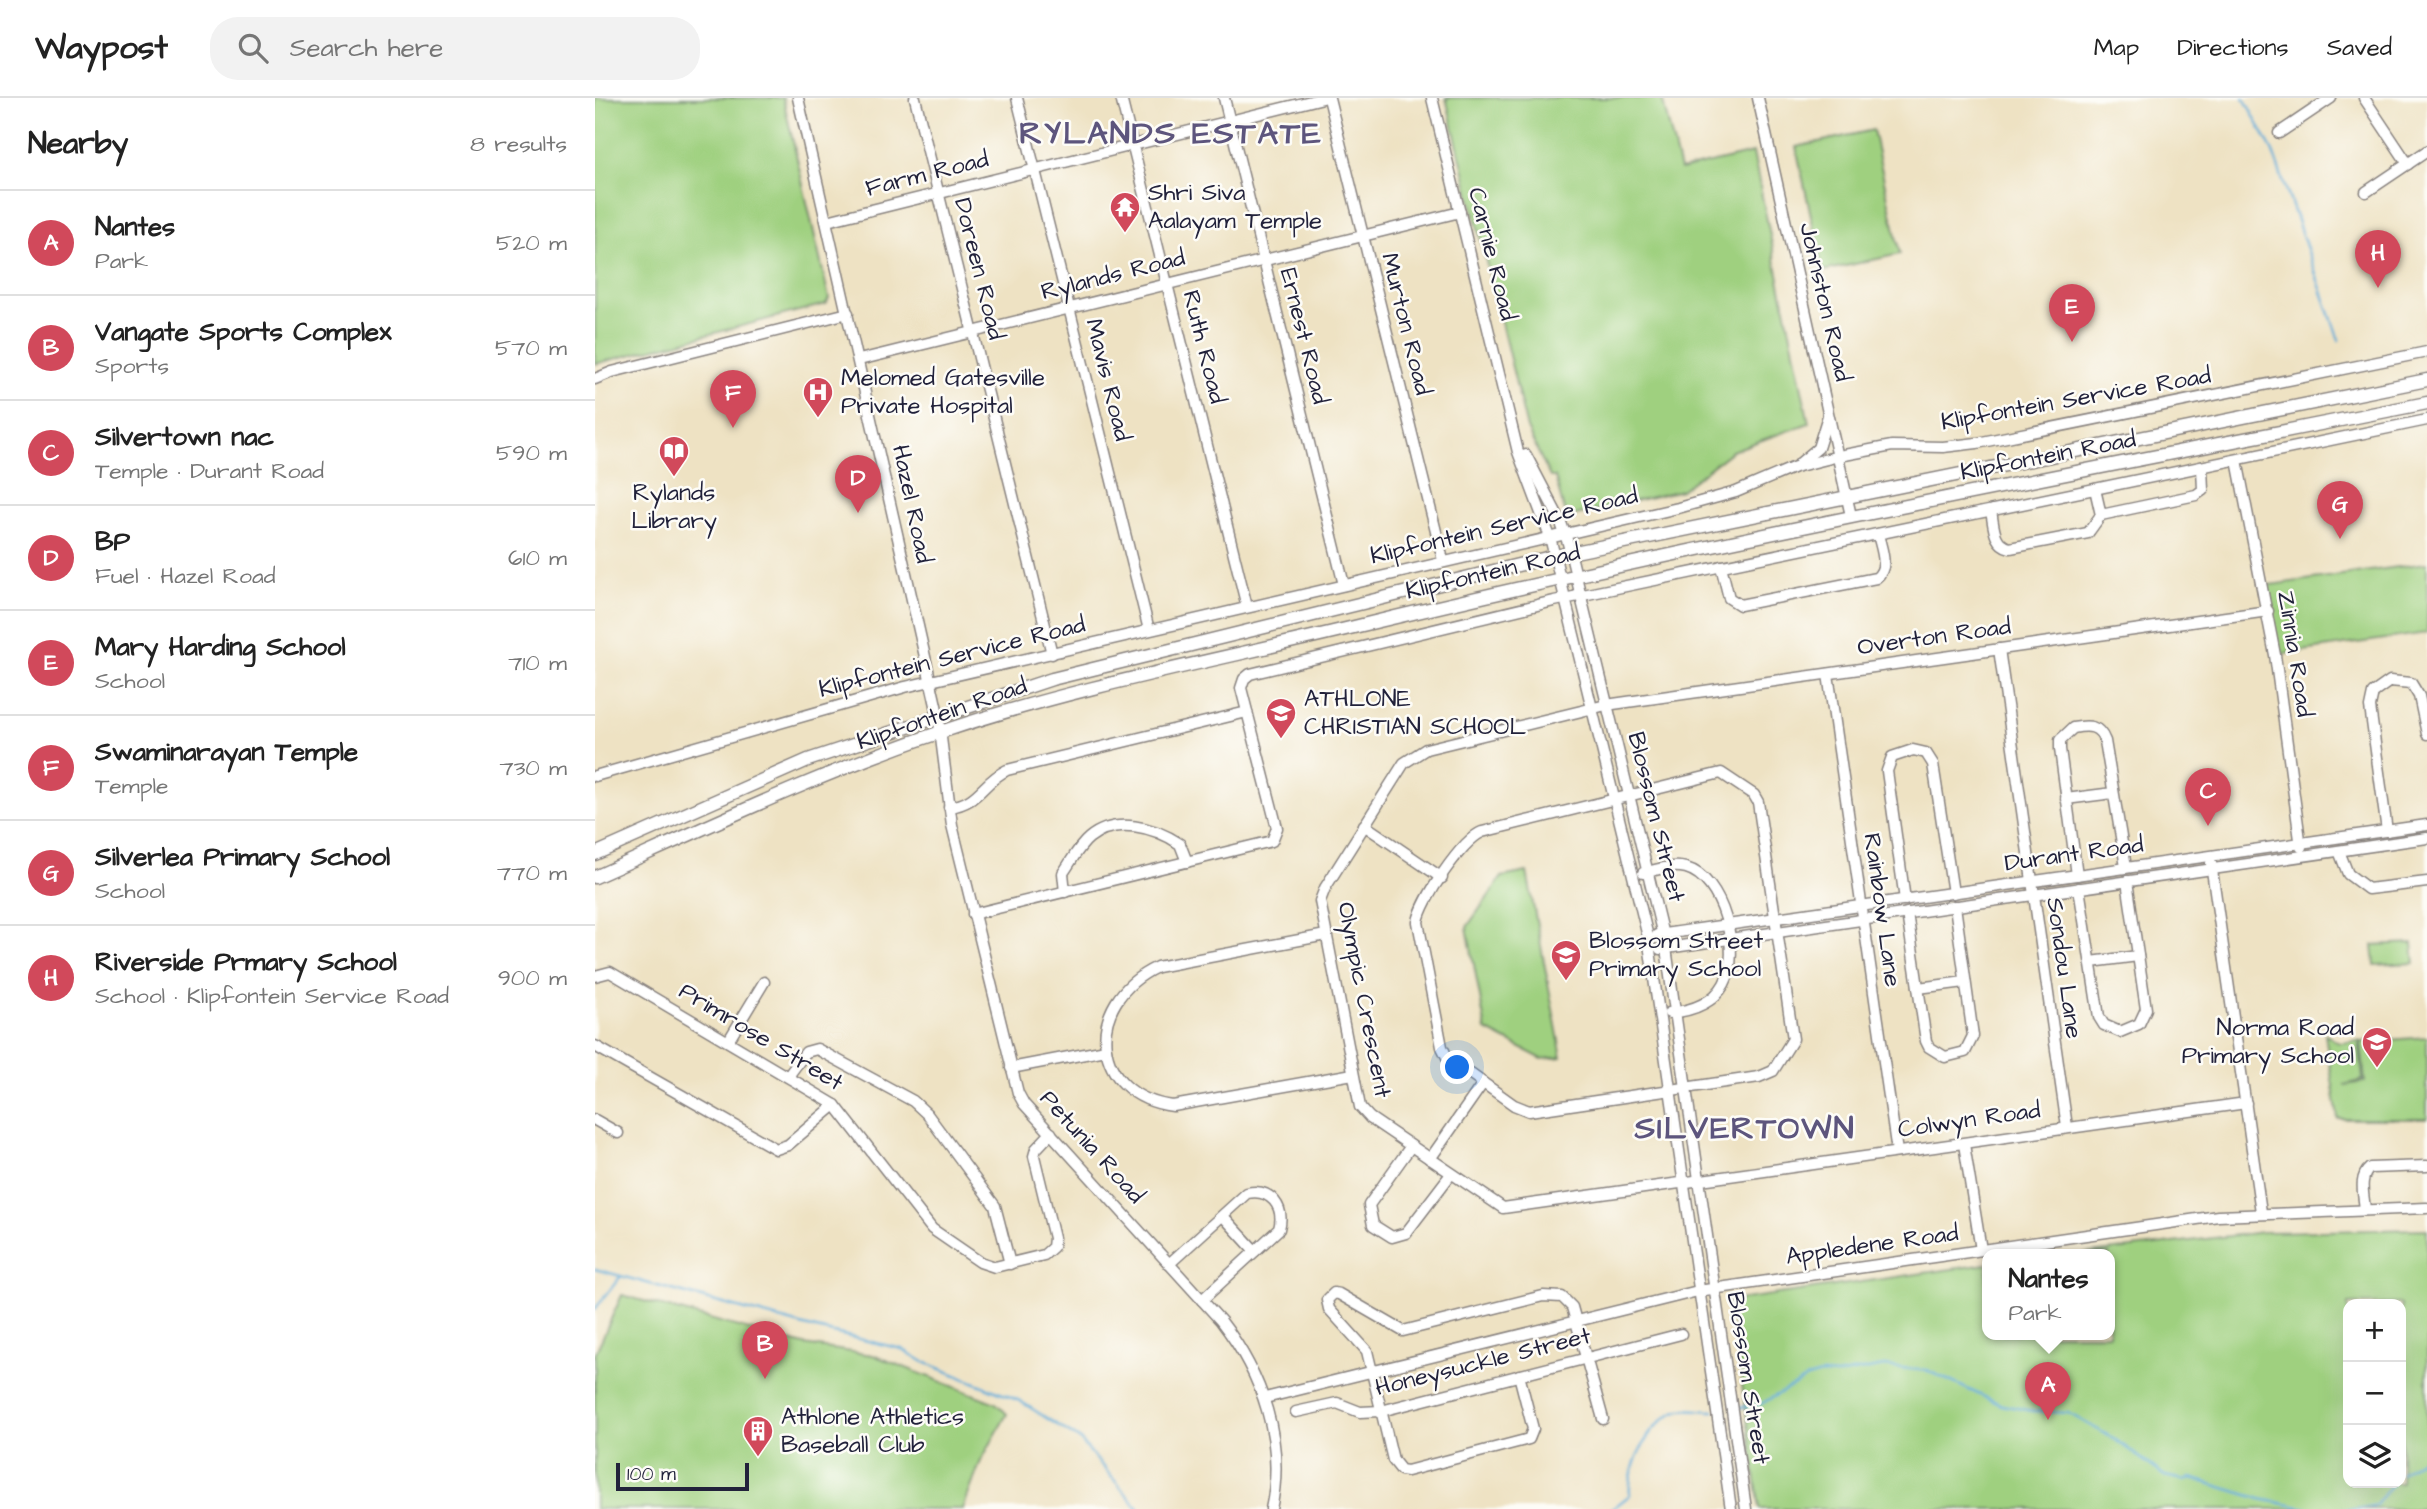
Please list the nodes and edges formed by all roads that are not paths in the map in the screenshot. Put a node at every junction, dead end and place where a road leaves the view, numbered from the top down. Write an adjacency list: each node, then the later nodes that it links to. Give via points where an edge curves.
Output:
1 (798, 98): 20 (street, Hazel Road)
2 (915, 98): 17 (street, Doreen Road)
3 (1017, 98): 16 (street, Mavis Road)
4 (1121, 98): 13 (street, Ruth Road)
5 (1224, 98): 11 (street, Ernest Road)
6 (1326, 98): 11 (street, Farm Road); 21 (street, Murton Road)
7 (1432, 98): 19 (street, Carnie Road)
8 (1758, 98): 32 (street, Johnston Road)
9 (2331, 98): 12 (street)
10 (2364, 98): 15 (street)
11 (1230, 119): 13 (street, Farm Road); 22 (street, Ernest Road)
12 (2279, 132)
13 (1133, 145): 16 (street, Farm Road); 23 (street, Ruth Road)
14 (2427, 151): 15 (street)
15 (2408, 164): 18 (street)
16 (1035, 169): 17 (street, Farm Road); 24 (street, Mavis Road)
17 (938, 192): 20 (street, Farm Road); 26 (street, Doreen Road)
18 (2366, 192)
19 (1460, 212): 21 (street, Rylands Road); 33 (street, Carnie Road)
20 (827, 220): 25 (street, Hazel Road)
21 (1362, 235): 22 (street, Rylands Road); 49 (street, Murton Road)
22 (1264, 260): 23 (street, Rylands Road); 53 (street, Ernest Road)
23 (1167, 283): 24 (street, Rylands Road); 56 (street, Ruth Road)
24 (1069, 308): 26 (street, Rylands Road); 58 (street, Mavis Road)
25 (848, 313): 28 (street, Hazel Road); 29 (street)
26 (973, 332): 28 (street, Rylands Road); 60 (street, Doreen Road)
27 (2427, 352): 35 (street, Klipfontein Service Road, via 1969,444 1892,446)
28 (859, 360): 62 (street, Hazel Road)
29 (595, 379)
30 (2427, 380): 40 (main road, Klipfontein Road)
31 (2427, 403): 43 (main road, Klipfontein Road)
32 (1829, 412): 35 (street, Johnston Road); 37 (street, via 1818,448)
33 (1512, 419): 44 (street, Carnie Road); 46 (street, Carnie Road, via 1518,452)
34 (2427, 420): 36 (street)
35 (1839, 456): 37 (street, Klipfontein Service Road); 40 (street, Johnston Road)
36 (2237, 460): 38 (street); 57 (street, Zinnia Road)
37 (1795, 467): 44 (street, Klipfontein Service Road, via 1724,496)
38 (2202, 467): 39 (street); 42 (street, via 2205,482 2196,495)
39 (2095, 489): 41 (street); 42 (street)
40 (1847, 495): 43 (street, Johnston Road); 47 (main road, Klipfontein Road)
41 (1991, 511): 42 (street, via 1997,539 2010,548 2088,533); 45 (street)
42 (2101, 514)
43 (1851, 516): 51 (main road, Klipfontein Road)
44 (1565, 533): 46 (street, Klipfontein Service Road); 47 (street, Carnie Road)
45 (1878, 534): 50 (street); 50 (street, via 1884,564 1883,573 1876,578 1740,605 1729,598)
46 (1550, 537): 48 (street, Carnie Road); 49 (street, Klipfontein Service Road)
47 (1570, 553): 48 (main road, Klipfontein Road); 51 (street, Blossom Street)
48 (1555, 556): 52 (street, Blossom Street); 66 (main road, Klipfontein Road, via 1052,679)
49 (1443, 561): 53 (street, Klipfontein Service Road)
50 (1721, 566): 54 (street)
51 (1574, 574): 52 (main road, Klipfontein Road); 54 (street, Blossom Street)
52 (1560, 578): 55 (street, Blossom Street); 67 (main road, Klipfontein Road, via 1048,700)
53 (1344, 585): 56 (street, Klipfontein Service Road)
54 (1579, 596): 55 (street); 63 (street, Blossom Street)
55 (1565, 600): 64 (street, Blossom Street); 65 (street, via 1250,674 1241,683)
56 (1247, 607): 58 (street, Klipfontein Service Road)
57 (2267, 611): 59 (street, Overton Road); 79 (street, Zinnia Road)
58 (1149, 631): 60 (street, Klipfontein Service Road)
59 (1999, 649): 61 (street, Overton Road); 93 (street, Sondou Lane)
60 (1052, 654): 62 (street, Klipfontein Service Road)
61 (1828, 674): 63 (street, Overton Road); 101 (street, Rainbow Lane)
62 (930, 682): 66 (street, Hazel Road); 69 (street, Klipfontein Service Road)
63 (1606, 705): 64 (street, Overton Road); 71 (street, Blossom Street)
64 (1591, 709): 73 (street, Blossom Street); 75 (street, Olympic Crescent, via 1417,752 1404,763)
65 (1247, 712): 74 (street, via 1007,769 970,802); 84 (street, via 1276,835 1264,846)
66 (938, 714): 67 (street, Hazel Road); 81 (main road, Klipfontein Road, via 807,760)
67 (941, 732): 74 (street, Petunia Road); 90 (main road, Klipfontein Road, via 801,786)
68 (2427, 734): 77 (street, via 2419,696 2411,683 2390,681 2373,692)
69 (595, 776)
70 (2113, 793): 72 (street); 72 (street, via 2105,741 2098,729 2087,725 2073,727 2060,740); 85 (street)
71 (1628, 796): 73 (street); 87 (street, Blossom Street); 104 (street, via 1721,773 1754,795)
72 (2066, 799): 89 (street)
73 (1614, 800): 88 (street, Blossom Street); 91 (street, via 1472,836)
74 (949, 807): 103 (street, Petunia Road)
75 (1364, 825): 91 (street); 108 (street, Olympic Crescent, via 1322,896)
76 (2422, 826): 77 (street, Durant Road); 78 (street)
77 (2387, 831): 79 (street, Durant Road)
78 (2422, 839): 80 (street, Durant Road)
79 (2301, 842): 82 (street, Durant Road); 83 (street, Zinnia Road)
80 (2339, 850): 83 (street, Durant Road); 94 (street, via 2348,874 2368,889)
81 (595, 854)
82 (2210, 856): 85 (street, Durant Road); 86 (street)
83 (2302, 856): 86 (street, Durant Road)
84 (1187, 862): 96 (street); 96 (street, via 1180,844 1145,826 1099,832 1087,839 1062,873)
85 (2126, 867): 89 (street, Durant Road)
86 (2212, 869): 92 (street, Durant Road); 131 (street)
87 (1648, 872): 88 (street); 106 (street, via 1674,866 1697,873 1714,888); 109 (street, Blossom Street)
88 (1634, 875): 110 (street, Blossom Street)
89 (2077, 876): 93 (street, Durant Road)
90 (595, 877)
91 (1442, 878): 128 (street, via 1418,922 1443,1047 1447,1057)
92 (2127, 881): 95 (street, Durant Road); 114 (street)
93 (2030, 882): 97 (street, Durant Road); 98 (street, Sondou Lane)
94 (2427, 882)
95 (2079, 888): 98 (street, Durant Road); 115 (street)
96 (1065, 892): 103 (street)
97 (1953, 892): 99 (street, Durant Road); 99 (street, via 1933,764 1926,753 1913,750 1892,757 1887,771)
98 (2032, 895): 100 (street, Durant Road); 134 (street, Sondou Lane)
99 (1905, 900): 101 (street, Durant Road)
100 (1955, 906): 102 (street, Durant Road); 118 (street)
101 (1860, 907): 104 (street, Durant Road); 105 (street, Rainbow Lane)
102 (1907, 913): 105 (street, Durant Road); 119 (street)
103 (973, 914): 125 (street, Petunia Road)
104 (1775, 918): 106 (street, Durant Road); 107 (street)
105 (1862, 919): 107 (street, Durant Road); 139 (street, Rainbow Lane)
106 (1726, 926): 109 (street, Durant Road); 111 (street)
107 (1777, 932): 111 (street, Durant Road); 129 (street, via 1790,1046 1766,1076)
108 (1326, 934): 124 (street, via 1157,967 1139,976 1110,1010); 126 (street, Olympic Crescent)
109 (1663, 934): 110 (street, Durant Road); 112 (street, Blossom Street)
110 (1648, 937): 113 (street, Blossom Street)
111 (1728, 939): 112 (street, Durant Road); 120 (street, via 1729,971 1717,994 1697,1007)
112 (1666, 948): 113 (street, Durant Road); 120 (street, Blossom Street)
113 (1650, 951): 121 (street, Blossom Street)
114 (2138, 956): 115 (street); 115 (street, via 2144,1017 2132,1029 2120,1032 2103,1025 2099,1017)
115 (2091, 962)
116 (595, 976): 122 (street, Primrose Street, via 610,971)
117 (764, 982): 122 (street)
118 (1965, 982): 119 (street); 119 (street, via 1971,1044 1960,1055 1945,1057 1926,1041)
119 (1918, 988)
120 (1676, 1012): 121 (street); 129 (street, Blossom Street)
121 (1660, 1014): 130 (street, Blossom Street)
122 (729, 1040): 127 (street, Primrose Street)
123 (595, 1046): 132 (street, via 776,1149 788,1145)
124 (1106, 1050): 125 (street); 126 (street, via 1118,1075 1132,1090 1155,1103 1173,1106)
125 (1011, 1068): 136 (street, Petunia Road, via 1024,1104)
126 (1353, 1074): 138 (street, Olympic Crescent, via 1364,1113)
127 (789, 1075): 132 (street, Primrose Street); 153 (street, via 806,1052 817,1049 919,1106 995,1206)
128 (1483, 1083): 130 (street, via 1529,1111); 140 (street)
129 (1685, 1088): 130 (street); 143 (street, Blossom Street)
130 (1671, 1090): 144 (street, Blossom Street)
131 (2246, 1103): 134 (street, Colwyn Road); 147 (street)
132 (835, 1105): 153 (street, Primrose Street, via 932,1229 988,1266)
133 (595, 1120): 135 (street)
134 (2067, 1127): 137 (street, Colwyn Road)
135 (618, 1133)
136 (1051, 1133): 152 (street, Petunia Road); 153 (street, Primrose Street, via 1034,1156 1053,1247 1044,1255)
137 (1963, 1144): 139 (street, Colwyn Road); 150 (street)
138 (1411, 1146): 140 (street, Olympic Crescent); 142 (street, via 1369,1205 1373,1225 1392,1237 1406,1233)
139 (1897, 1152): 143 (street, Colwyn Road)
140 (1430, 1159): 142 (street, Olympic Crescent)
141 (2427, 1166): 146 (street, via 2370,1168 2363,1181)
142 (1451, 1174): 144 (street, Olympic Crescent, via 1503,1208)
143 (1697, 1181): 144 (street, Colwyn Road); 154 (street, Blossom Street)
144 (1684, 1182): 155 (street, Blossom Street)
145 (2427, 1209): 146 (street, Appledene Road)
146 (2365, 1210): 147 (street, Appledene Road)
147 (2261, 1212): 149 (street, Appledene Road)
148 (1223, 1216): 151 (street); 151 (street, via 1248,1194 1269,1195 1279,1206 1279,1229); 152 (street)
149 (1988, 1249)
150 (1981, 1250): 154 (street, Appledene Road)
151 (1255, 1251): 156 (street)
152 (1169, 1264): 156 (street, Petunia Road)
153 (1010, 1265)
154 (1713, 1289): 155 (street, Appledene Road); 166 (street, Blossom Street)
155 (1698, 1291): 157 (street, Appledene Road); 167 (street, Blossom Street)
156 (1202, 1300): 162 (street, Petunia Road, via 1243,1352)
157 (1577, 1322): 159 (street); 160 (street, Appledene Road); 160 (street, via 1568,1301 1553,1295 1403,1331 1334,1293 1327,1304 1364,1347)
158 (1681, 1334): 159 (street, Honeysuckle Street)
159 (1587, 1359): 161 (street, Honeysuckle Street); 165 (street)
160 (1372, 1372): 162 (street, Appledene Road); 163 (street)
161 (1519, 1375): 163 (street, Honeysuckle Street); 163 (street, via 1533,1429 1525,1442 1401,1470 1393,1460)
162 (1265, 1398): 168 (street, Petunia Road, via 1274,1451)
163 (1381, 1410): 164 (street, Honeysuckle Street, via 1360,1412 1338,1403)
164 (1296, 1412)
165 (1603, 1419)
166 (1742, 1482): 167 (street); 170 (street, Blossom Street)
167 (1726, 1485): 169 (street, Blossom Street)
168 (1271, 1509)
169 (1731, 1509)
170 (1746, 1509)

